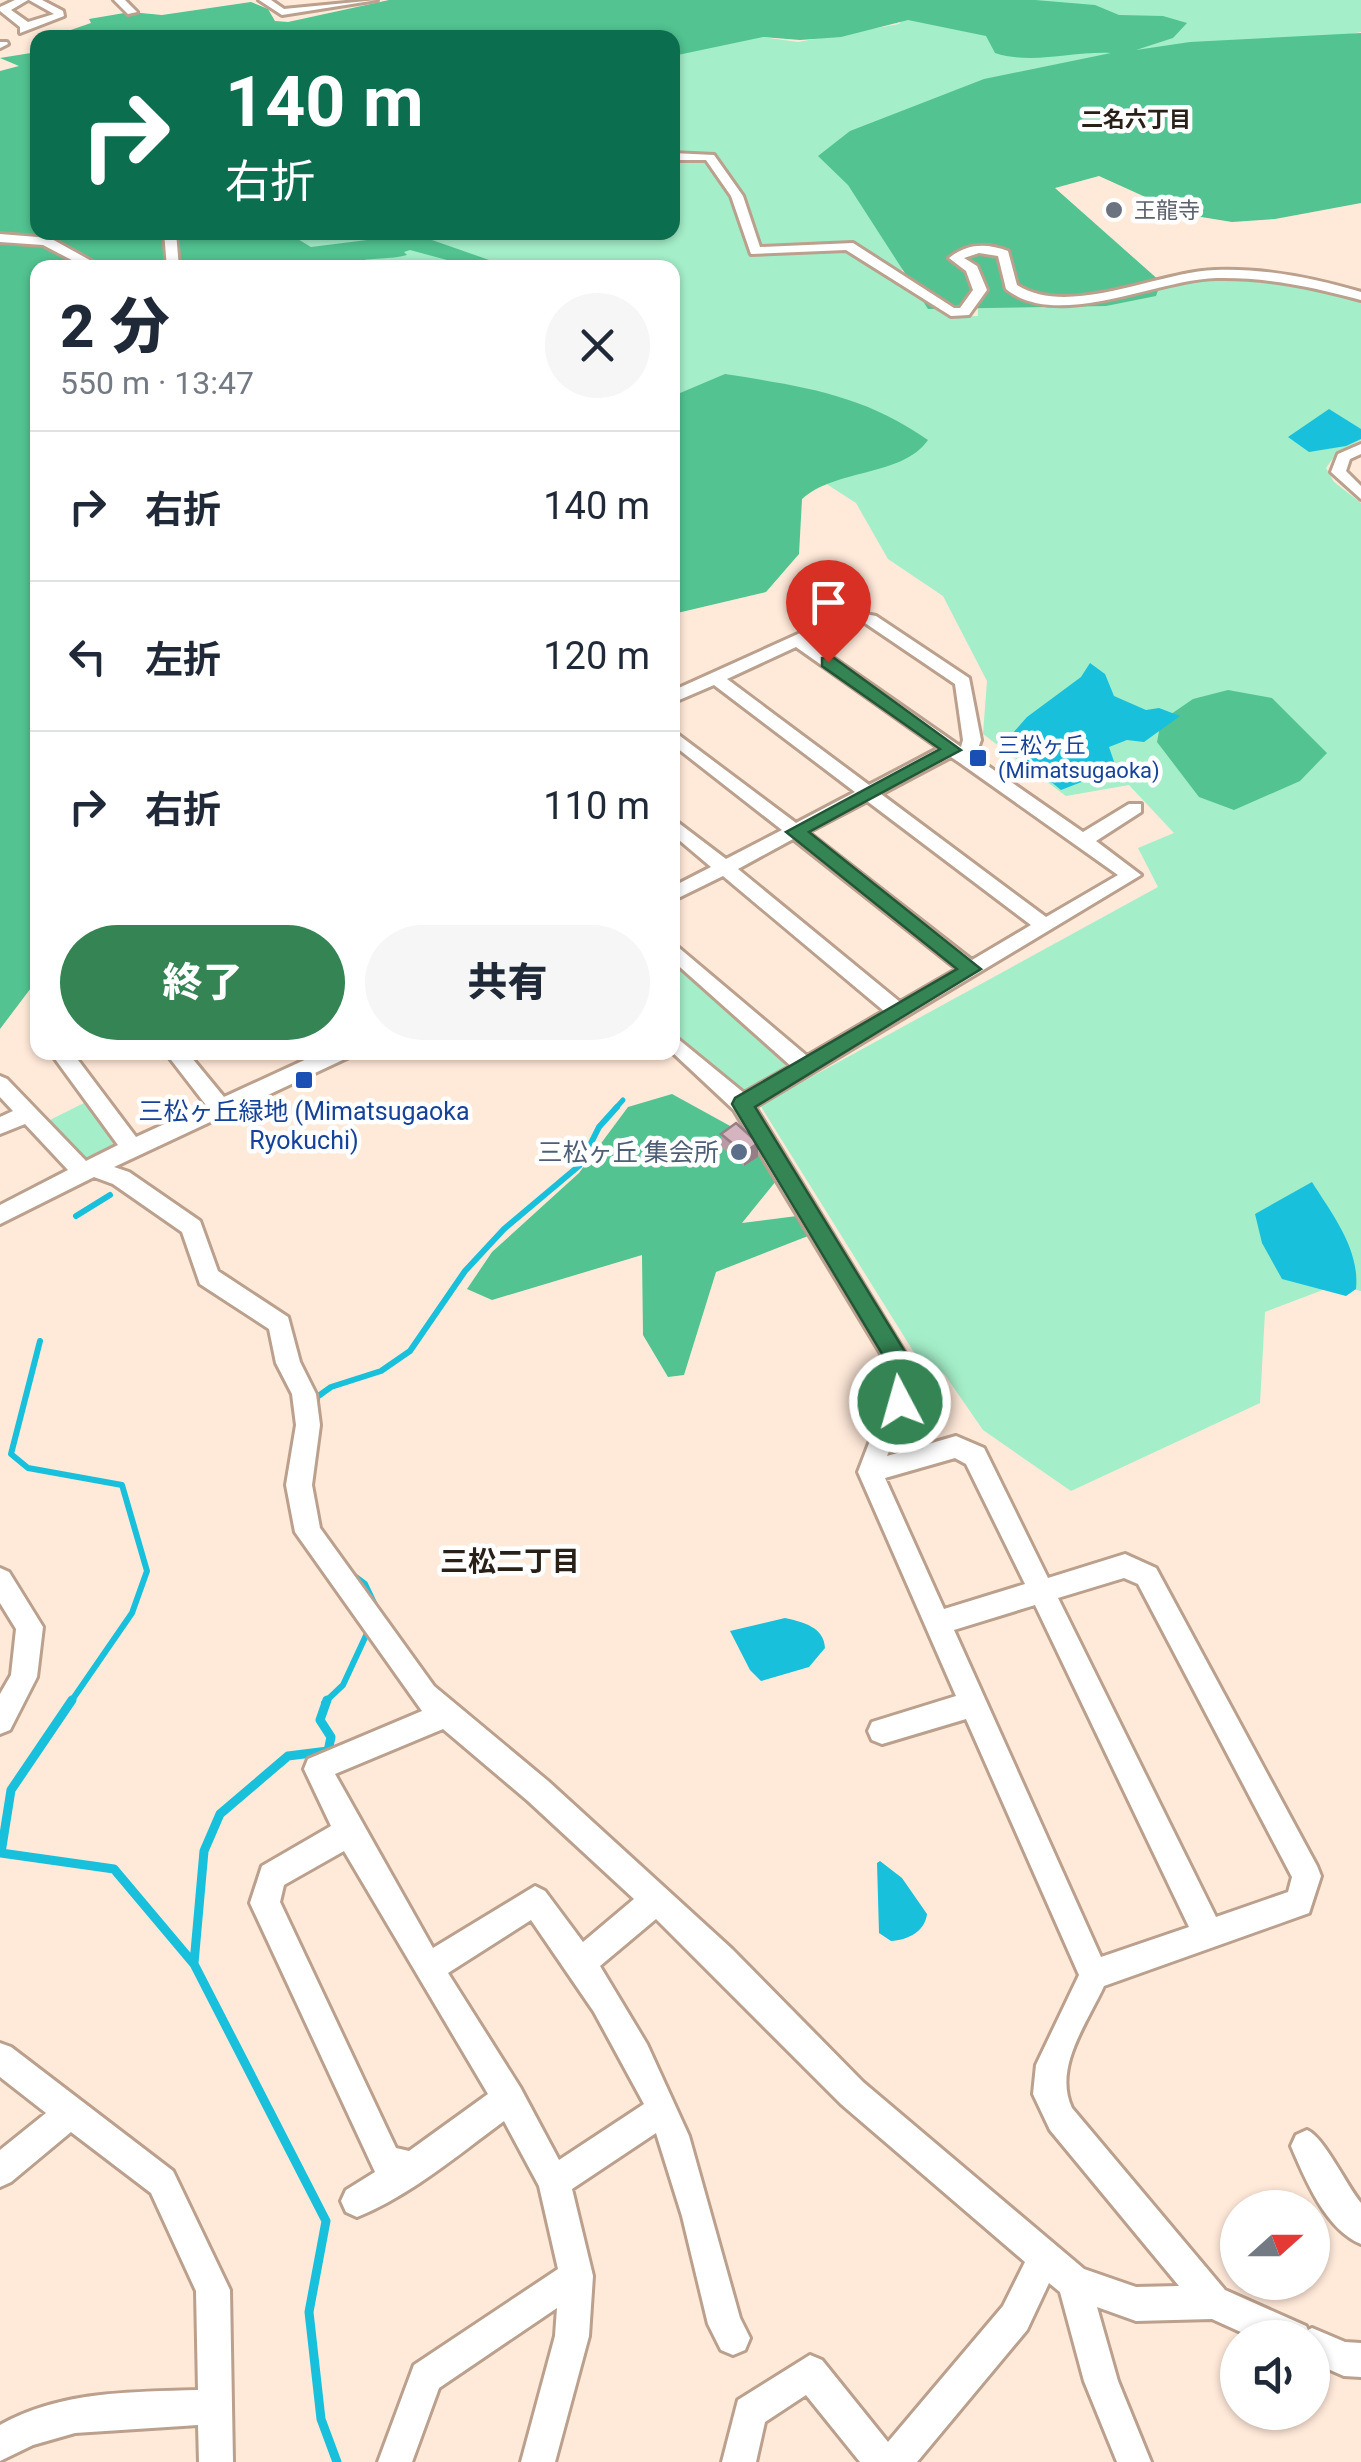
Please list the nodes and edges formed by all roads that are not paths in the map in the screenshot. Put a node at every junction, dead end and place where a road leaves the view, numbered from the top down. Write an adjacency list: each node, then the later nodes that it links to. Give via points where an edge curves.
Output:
1 (23, 0): 2 (street, via 4,8 25,29 59,16)
2 (34, 0)
3 (119, 0): 8 (street)
4 (264, 0): 7 (street)
5 (304, 0): 7 (street)
6 (372, 0): 7 (street)
7 (276, 9)
8 (132, 12)
9 (680, 156): 14 (street, via 710,157 737,196 755,251 849,246 951,312 961,314 980,290 972,269 955,258 984,248 1004,254 1016,290 1052,302 1223,274)
10 (0, 238): 11 (street)
11 (30, 240)
12 (31, 240): 13 (street)
13 (83, 260)
14 (1361, 296)
15 (1361, 448): 16 (street, via 1343,457 1338,472)
16 (1361, 494)
17 (797, 640): 18 (street); 21 (street); 21 (street, via 850,616 870,619 963,682 972,740)
18 (715, 678): 19 (street); 22 (street)
19 (680, 694)
20 (680, 740): 25 (street)
21 (959, 754): 22 (street); 26 (street)
22 (869, 793): 25 (street); 29 (street)
23 (1135, 808): 26 (street)
24 (680, 831): 27 (street)
25 (796, 832): 27 (street); 31 (street)
26 (1083, 840): 29 (street, via 1132,875)
27 (725, 868): 28 (street); 32 (street)
28 (680, 891)
29 (1046, 926): 31 (street)
30 (680, 956): 37 (street)
31 (971, 969): 32 (street)
32 (899, 1012): 37 (street)
33 (680, 1048): 39 (street)
34 (66, 1060): 43 (street)
35 (182, 1060): 40 (street)
36 (307, 1060): 40 (street)
37 (806, 1067): 39 (street)
38 (0, 1084): 41 (street)
39 (742, 1104): 46 (street, via 898,1360 900,1402)
40 (221, 1108): 43 (street)
41 (26, 1114): 42 (street); 44 (street)
42 (0, 1126)
43 (132, 1148): 44 (street)
44 (88, 1170): 45 (street); 51 (street, via 121,1178 192,1227 208,1277 280,1324 288,1363 304,1394 308,1424 299,1486 308,1532 424,1695)
45 (0, 1215)
46 (870, 1472): 48 (street, via 956,1446 975,1456); 49 (street)
47 (0, 1580): 52 (street, via 30,1627 24,1677)
48 (1041, 1592): 49 (street); 56 (street); 56 (street, via 1124,1566 1147,1576 1307,1876 1299,1903)
49 (937, 1622): 50 (street)
50 (971, 1704): 53 (street); 59 (street)
51 (444, 1712): 54 (street, via 404,1738 338,1756 318,1769); 55 (street)
52 (0, 1720)
53 (882, 1731)
54 (349, 1832): 58 (street); 65 (street, via 272,1876 265,1903 386,2162)
55 (656, 1900): 57 (street); 70 (street, via 852,2094)
56 (1209, 1935): 59 (street)
57 (582, 1962): 58 (street, via 535,1901); 62 (street)
58 (428, 1968): 61 (street)
59 (1094, 1975): 73 (street, via 1051,2065 1049,2094 1061,2120)
60 (0, 2058): 63 (street)
61 (509, 2098): 65 (street); 67 (street)
62 (663, 2110): 67 (street); 75 (street)
63 (71, 2112): 66 (street); 78 (street, via 162,2182 213,2290)
64 (1307, 2146): 69 (street, via 1330,2192)
65 (413, 2168): 68 (street)
66 (0, 2171)
67 (554, 2182): 71 (street)
68 (357, 2200)
69 (1361, 2228)
70 (1044, 2258): 72 (street); 85 (street, via 1015,2318)
71 (576, 2276): 81 (street, via 426,2377); 82 (street, via 572,2336)
72 (1074, 2282): 73 (street, via 1136,2304); 86 (street, via 1101,2381)
73 (1214, 2302): 74 (street)
74 (1254, 2320)
75 (733, 2338)
76 (1330, 2353): 77 (street)
77 (1361, 2360)
78 (214, 2407): 79 (street, via 104,2412 22,2429); 80 (street)
79 (0, 2444)
80 (216, 2462)
81 (394, 2462)
82 (538, 2462)
83 (739, 2462): 84 (street, via 750,2412 810,2372)
84 (882, 2462)
85 (894, 2462)
86 (1134, 2462)

